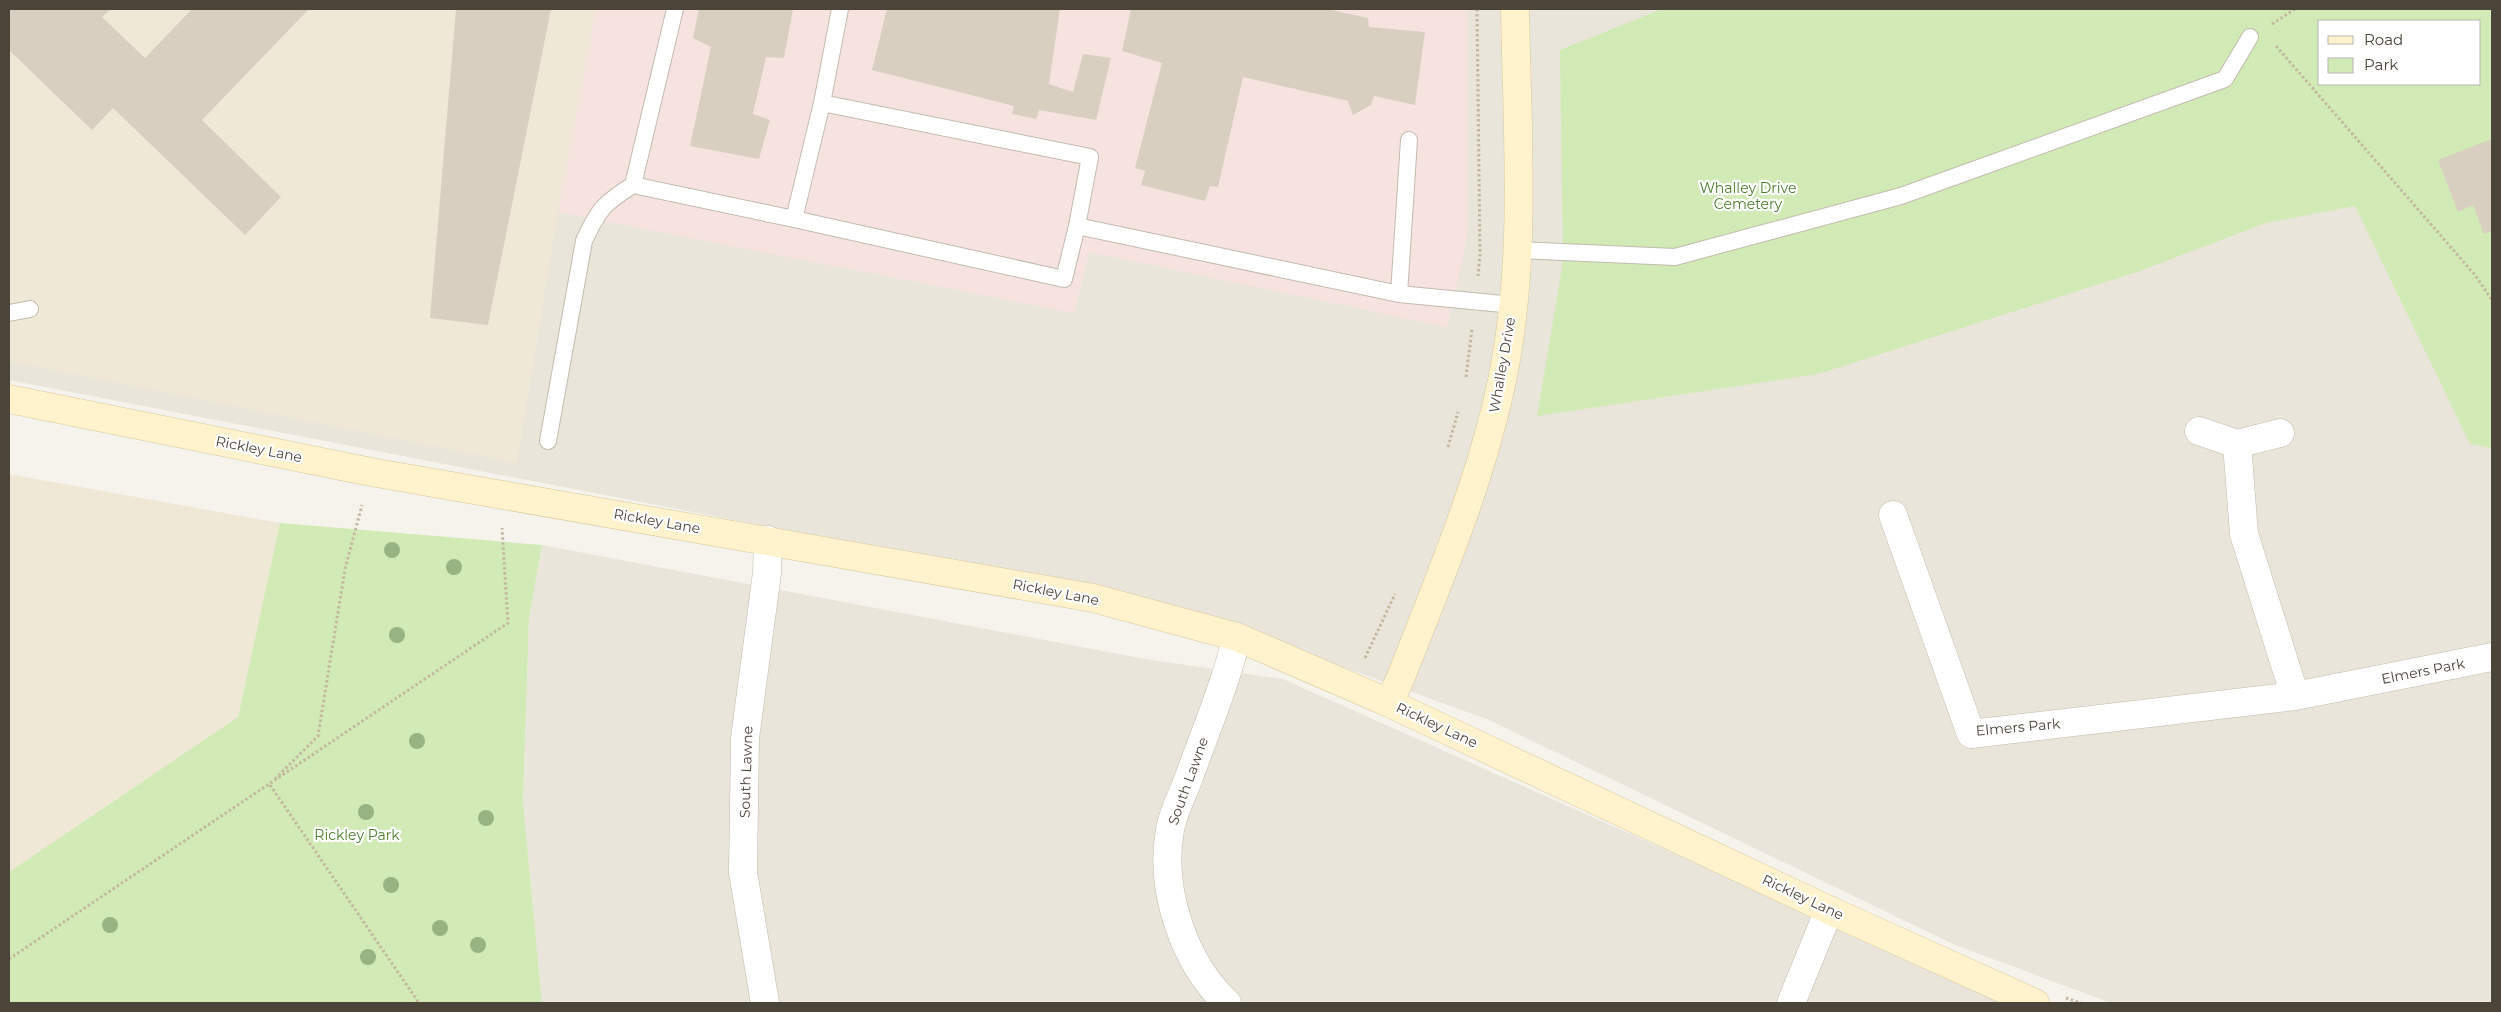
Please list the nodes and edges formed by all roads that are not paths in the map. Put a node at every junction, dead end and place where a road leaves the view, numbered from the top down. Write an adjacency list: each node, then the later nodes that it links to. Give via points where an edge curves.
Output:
1 (675, 9): 7 (lane)
2 (840, 9): 5 (lane)
3 (1515, 9): 10 (street, Whalley Drive)
4 (2250, 37): 10 (lane, via 2224,79 1901,196 1675,257)
5 (822, 103): 8 (lane); 9 (lane, via 1090,157)
6 (1409, 140): 11 (lane)
7 (633, 185): 8 (lane); 18 (lane, via 610,199 596,216 584,241)
8 (794, 219): 9 (lane, via 1064,279)
9 (1077, 226): 11 (lane)
10 (1519, 250): 12 (street, Whalley Drive)
11 (1399, 294): 12 (lane)
12 (1513, 305): 25 (street, Whalley Drive, via 1500,389 1475,484)
13 (30, 309): 14 (lane)
14 (9, 313)
15 (9, 399): 21 (street, Rickley Lane, via 371,472)
16 (2199, 431): 19 (street)
17 (2280, 433): 19 (street)
18 (548, 441)
19 (2237, 444): 24 (street, via 2244,534)
20 (1892, 515): 24 (street, Elmers Park, via 1971,734)
21 (768, 540): 22 (street, Rickley Lane, via 1093,598); 27 (street, South Lawne, via 745,738 743,872)
22 (1237, 637): 25 (street, Rickley Lane); 28 (street, South Lawne, via 1229,669 1170,830 1168,884 1186,948 1216,992)
23 (2492, 657): 24 (street, Elmers Park)
24 (2296, 696)
25 (1389, 703): 26 (street, Rickley Lane)
26 (1829, 910): 29 (street); 30 (street, Rickley Lane)
27 (765, 1003)
28 (1228, 1003)
29 (1791, 1003)
30 (2035, 1003)

